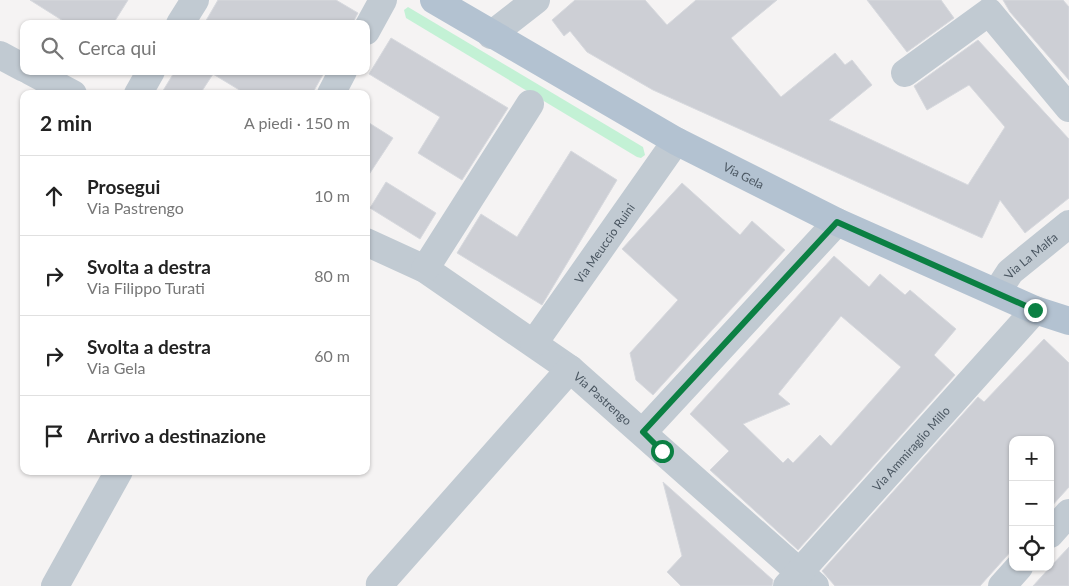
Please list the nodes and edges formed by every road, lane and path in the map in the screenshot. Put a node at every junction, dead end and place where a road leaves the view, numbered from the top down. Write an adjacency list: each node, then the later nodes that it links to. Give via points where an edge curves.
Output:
1 (194, 0): 5 (street)
2 (384, 0): 6 (street)
3 (434, 0): 7 (main road, Via Gela)
4 (536, 0): 7 (street)
5 (182, 20)
6 (370, 23)
7 (491, 35): 19 (main road, Via Gela)
8 (0, 55): 9 (street)
9 (20, 66)
10 (904, 73): 18 (street, via 989,12)
11 (37, 75): 14 (street)
12 (150, 75): 15 (street)
13 (341, 75): 16 (street)
14 (66, 90)
15 (140, 90)
16 (332, 90)
17 (530, 104): 23 (street)
18 (1069, 108)
19 (676, 142): 20 (main road, Via Gela); 27 (street, Via Meuccio Ruini)
20 (837, 222): 24 (main road, Via Gela); 29 (street)
21 (1069, 224): 24 (street, Via La Malfa, via 1010,272)
22 (370, 244): 23 (street, Via Pastrengo)
23 (425, 269): 27 (street, Via Pastrengo)
24 (997, 292): 25 (main road, Via Gela)
25 (1035, 310): 26 (main road, Via Gela); 34 (street, Via Ammiraglio Millo)
26 (1069, 321)
27 (534, 343): 28 (street, Via Pastrengo)
28 (570, 369): 29 (street, Via Pastrengo); 36 (street, via 380,584)
29 (643, 432): 34 (street, Via Pastrengo)
30 (117, 475): 35 (street)
31 (1069, 513): 32 (street)
32 (1054, 530)
33 (1015, 571): 37 (street)
34 (801, 581)
35 (55, 586)
36 (382, 586)
37 (1002, 586)

